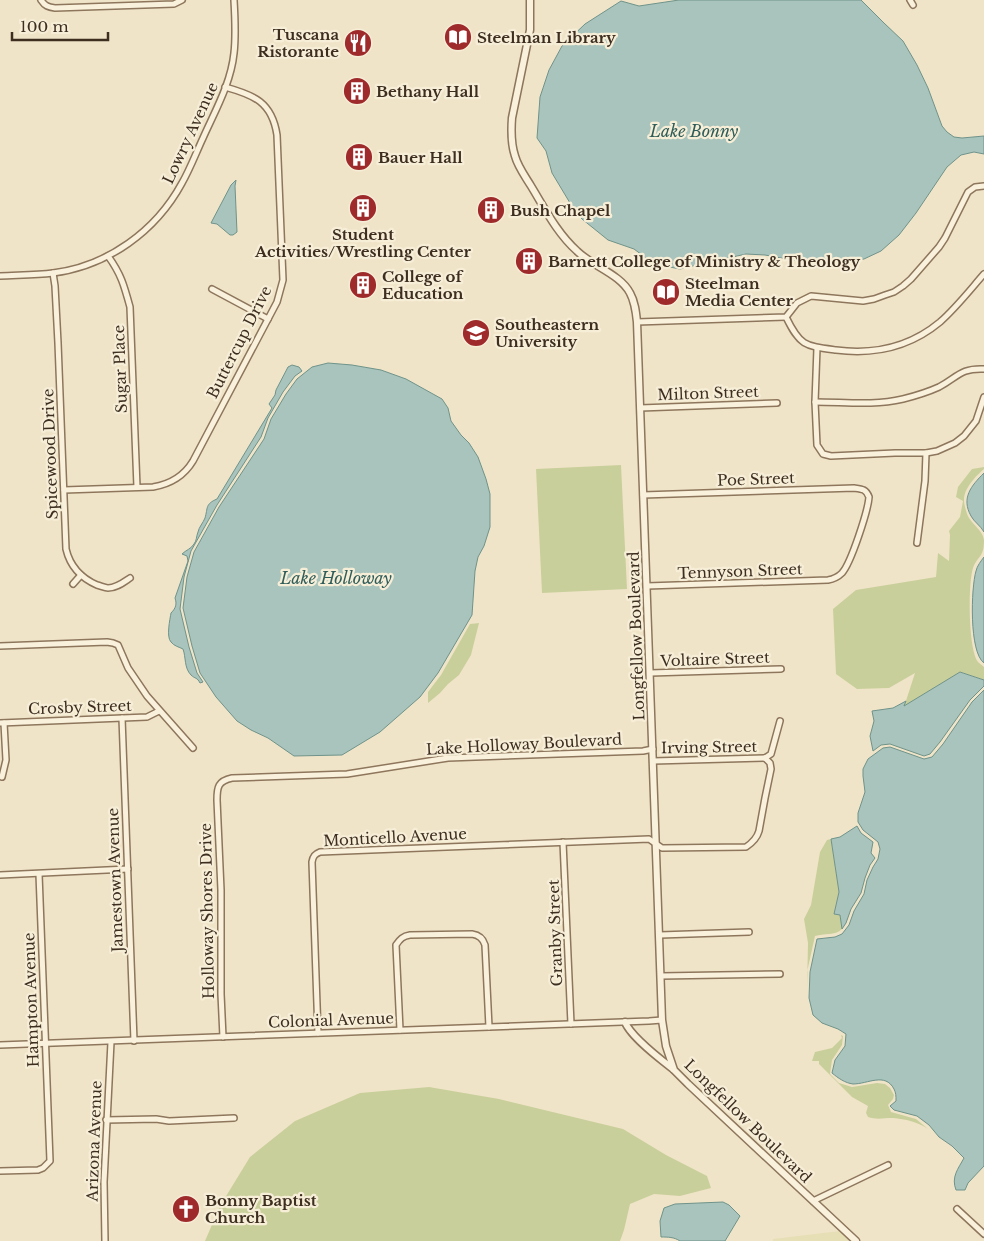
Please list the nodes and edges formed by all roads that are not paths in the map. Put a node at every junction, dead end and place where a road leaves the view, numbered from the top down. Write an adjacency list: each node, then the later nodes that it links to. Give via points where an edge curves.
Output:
1 (182, 0): 5 (street, via 174,4)
2 (234, 0): 6 (street, Lowry Avenue, via 234,52)
3 (530, 0): 15 (street, Longfellow Boulevard, via 530,30 512,118 515,156 567,242 627,287)
4 (42, 2): 5 (street, via 50,8)
5 (113, 3)
6 (225, 87): 8 (street, Lowry Avenue, via 178,190 151,225); 14 (street, Buttercup Drive, via 254,96 264,104 271,114 277,135 283,280)
7 (984, 186): 13 (street, via 974,187 968,192 939,247 911,279 894,292 863,301 810,296 797,303)
8 (108, 256): 9 (street, Lowry Avenue); 23 (street, Sugar Place, via 124,283 130,307)
9 (53, 273): 11 (street, Lowry Avenue); 24 (street, Spicewood Drive)
10 (984, 274): 16 (street, via 940,322 917,338 864,352)
11 (0, 276)
12 (212, 290): 14 (street)
13 (786, 317): 15 (street); 16 (street, via 800,340)
14 (268, 318): 23 (street, Buttercup Drive, via 188,468 173,481)
15 (637, 322): 21 (street, Longfellow Boulevard)
16 (816, 348): 19 (street)
17 (984, 369): 19 (street, via 964,371 938,387 884,403)
18 (984, 397): 22 (street, via 976,421 964,436 955,443)
19 (815, 402): 22 (street, via 817,445 824,454)
20 (777, 404): 21 (street, Milton Street)
21 (640, 408): 25 (street, Longfellow Boulevard)
22 (926, 453): 26 (street)
23 (137, 487): 24 (street, Buttercup Drive)
24 (64, 490): 27 (street, Spicewood Drive, via 66,549)
25 (643, 495): 29 (street, Poe Street, via 863,489 869,497 863,523 844,570); 31 (street, Longfellow Boulevard)
26 (917, 543)
27 (81, 575): 28 (street, Spicewood Drive, via 107,588); 30 (street)
28 (130, 578)
29 (834, 578): 31 (street, Tennyson Street)
30 (73, 584)
31 (647, 586): 34 (street, Longfellow Boulevard)
32 (0, 646): 35 (street, via 107,642 118,645 136,681)
33 (781, 669): 34 (street, Voltaire Street)
34 (650, 673): 40 (street, Longfellow Boulevard)
35 (159, 711): 36 (street, Crosby Street, via 147,717); 39 (street)
36 (122, 718): 38 (street, Crosby Street); 47 (street, Jamestown Avenue)
37 (780, 721): 41 (street, via 771,754)
38 (2, 723): 43 (street, via 6,760)
39 (193, 748)
40 (653, 749): 42 (street, Longfellow Boulevard); 44 (street, Lake Holloway Boulevard, via 448,758 347,774 232,778)
41 (765, 758): 42 (street, Irving Street); 46 (street, Monticello Avenue, via 772,770 758,835 750,844 662,848)
42 (653, 761): 46 (street, Longfellow Boulevard)
43 (2, 777)
44 (219, 785): 60 (street, Holloway Shores Drive)
45 (564, 842): 46 (street, Monticello Avenue, via 648,839); 56 (street, Granby Street); 59 (street, Monticello Avenue, via 316,854 312,862)
46 (656, 844): 51 (street, Longfellow Boulevard)
47 (128, 870): 48 (street); 61 (street, Jamestown Avenue)
48 (39, 874): 49 (street); 63 (street, Hampton Avenue)
49 (0, 875)
50 (749, 932): 51 (street)
51 (660, 934): 53 (street, Longfellow Boulevard)
52 (780, 974): 53 (street)
53 (661, 976): 54 (street, Longfellow Boulevard)
54 (662, 1020): 55 (street, Colonial Avenue); 65 (street, Longfellow Boulevard)
55 (625, 1022): 56 (street, Colonial Avenue); 65 (street, via 634,1035)
56 (571, 1024): 57 (street, Colonial Avenue)
57 (488, 1027): 58 (street, Colonial Avenue); 58 (street, via 484,940 476,934 410,935 404,936 396,945)
58 (400, 1030): 59 (street, Colonial Avenue)
59 (318, 1033): 60 (street, Colonial Avenue)
60 (223, 1037): 61 (street, Colonial Avenue)
61 (134, 1041): 62 (street, Colonial Avenue)
62 (111, 1042): 63 (street, Colonial Avenue); 67 (street, Arizona Avenue)
63 (45, 1043): 64 (street, Colonial Avenue); 69 (street, Hampton Avenue, via 50,1161 38,1170)
64 (0, 1045)
65 (674, 1070): 70 (street, Longfellow Boulevard)
66 (234, 1118): 67 (street)
67 (106, 1120): 73 (street, Arizona Avenue)
68 (888, 1166): 70 (street)
69 (0, 1171)
70 (813, 1200): 74 (street, Longfellow Boulevard)
71 (957, 1209): 72 (street)
72 (984, 1234)
73 (105, 1241)
74 (856, 1241)

